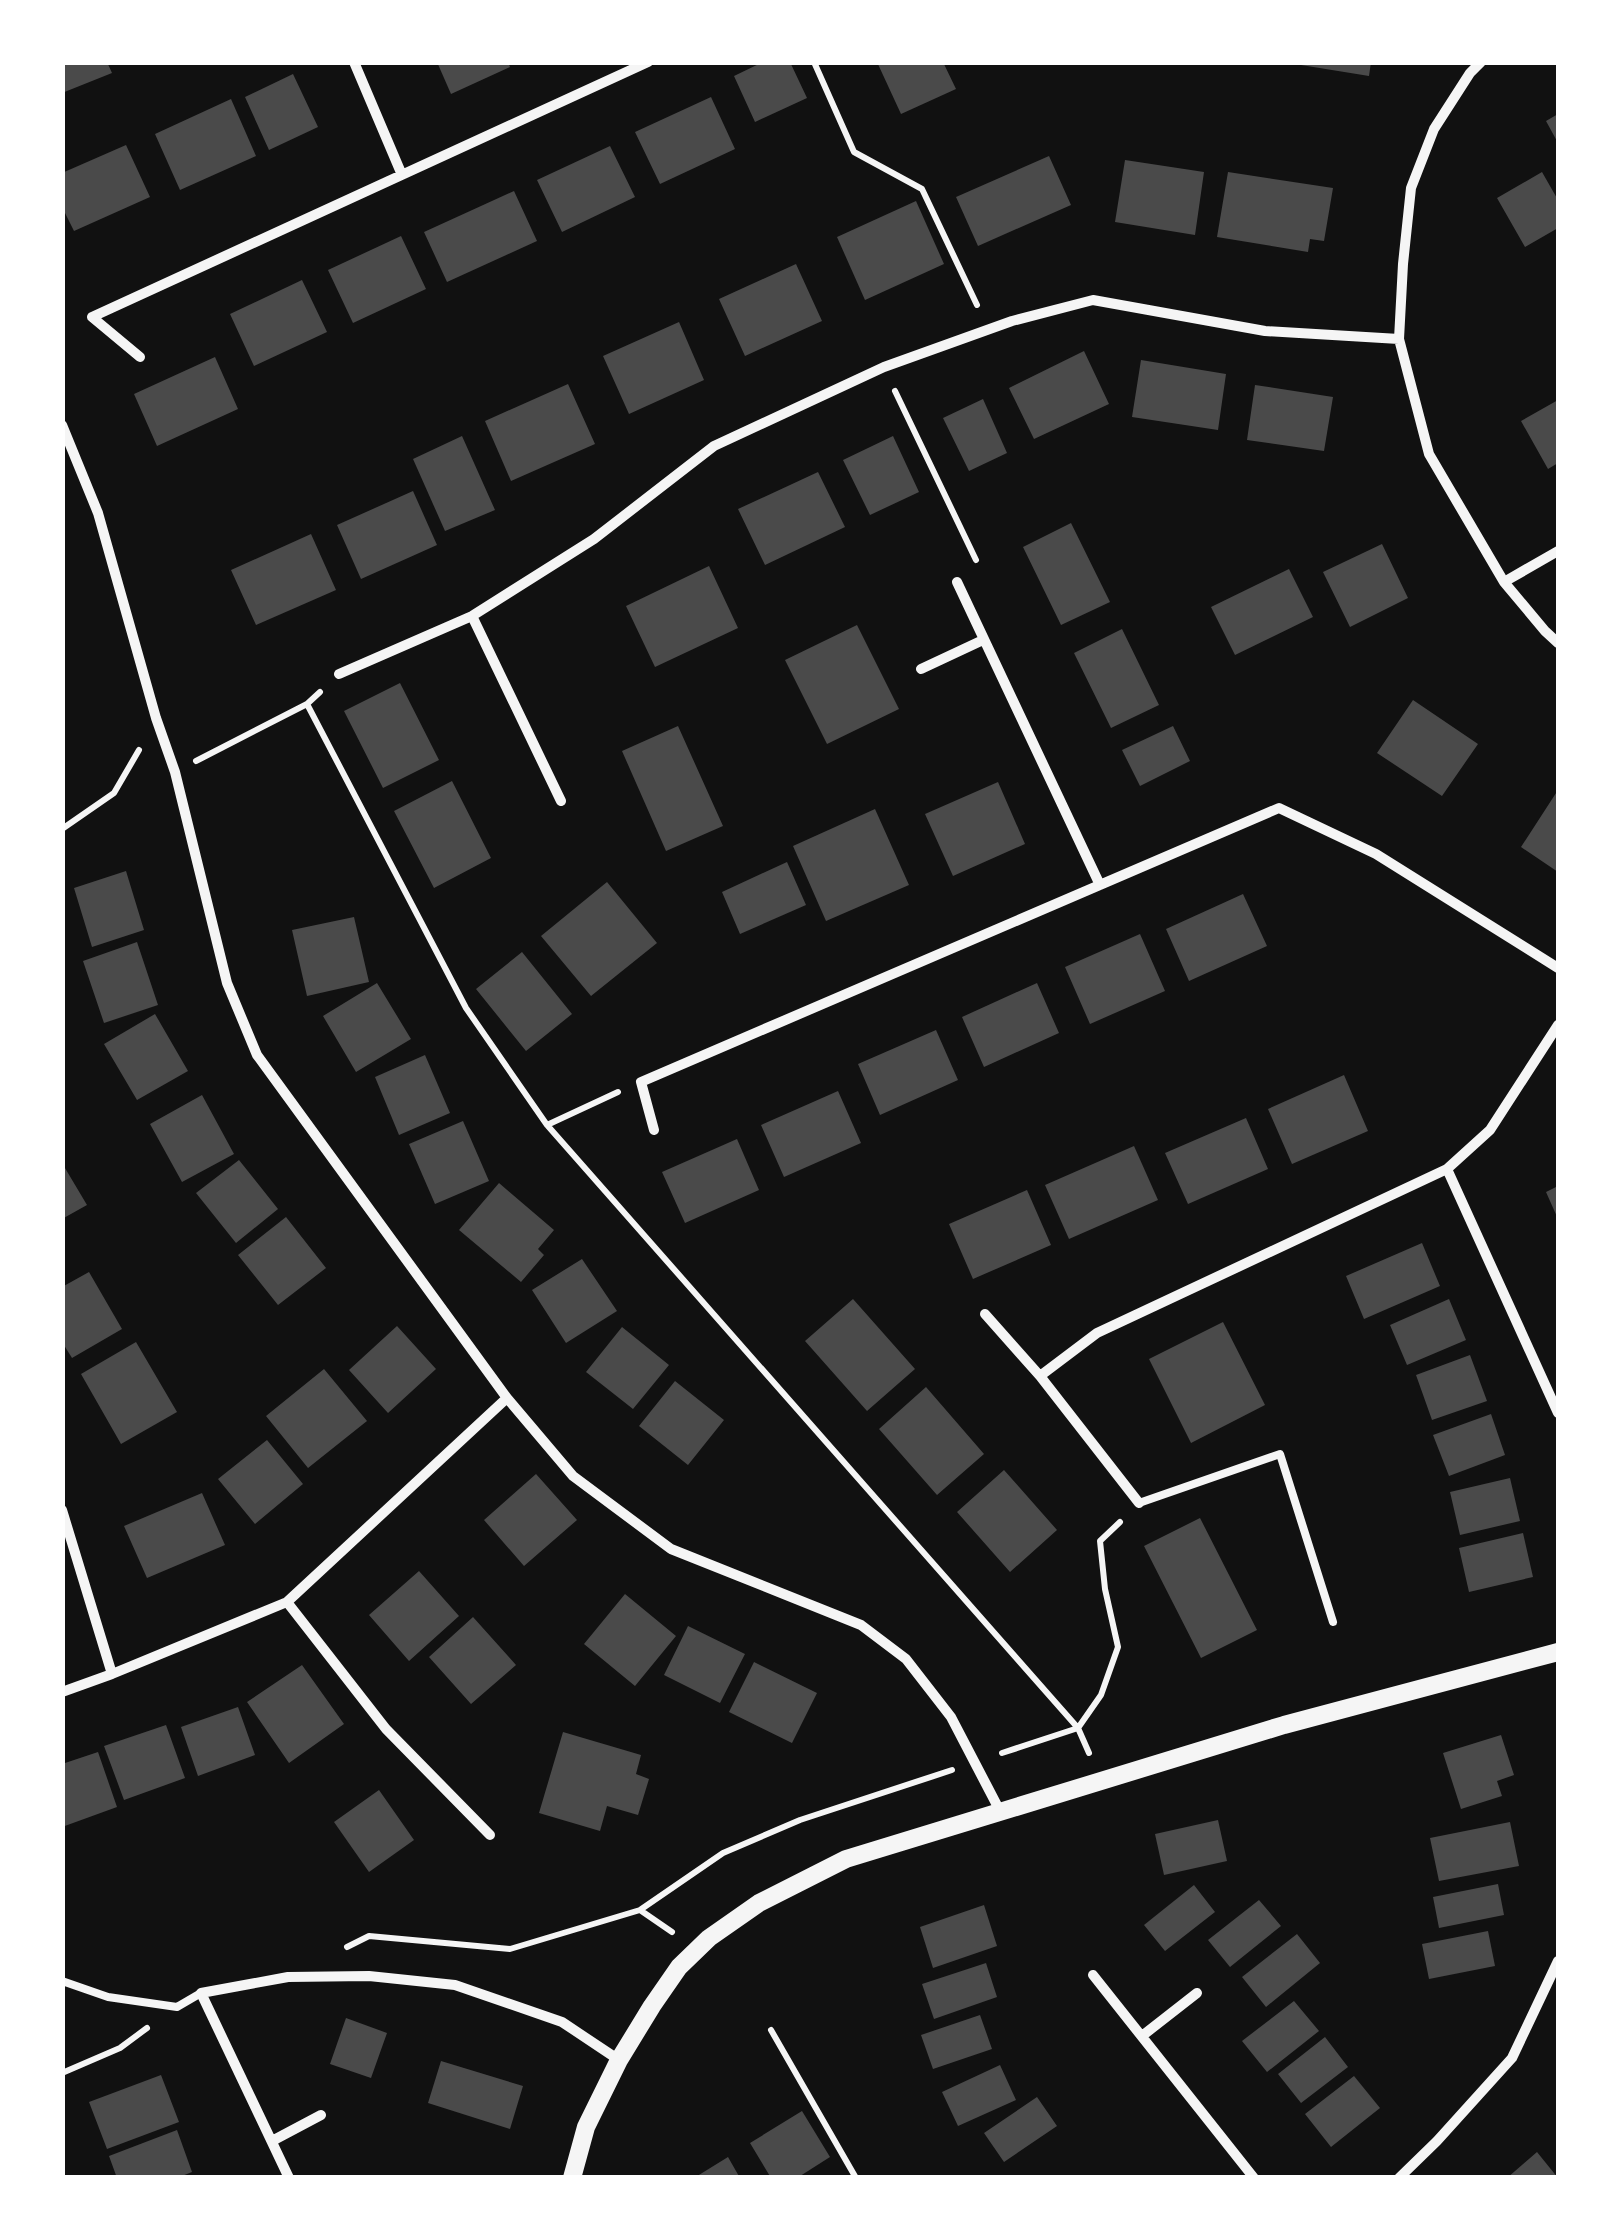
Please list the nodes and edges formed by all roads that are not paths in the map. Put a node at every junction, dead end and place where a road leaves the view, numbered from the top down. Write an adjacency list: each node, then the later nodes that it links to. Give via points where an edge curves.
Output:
1 (354, 62): 4 (street)
2 (648, 62): 4 (street)
3 (1482, 62): 5 (street, via 1434,129 1411,188)
4 (402, 175): 6 (street, via 92,317)
5 (1399, 339): 10 (street, via 1429,454); 11 (street, via 1265,331 1093,300 1012,320 884,367 714,446 594,539)
6 (140, 357)
7 (62, 425): 24 (street, via 98,513 175,772 227,983 257,1055)
8 (1558, 551): 10 (street)
9 (957, 582): 12 (street)
10 (1504, 582): 13 (street)
11 (472, 616): 15 (street); 16 (street)
12 (984, 640): 14 (street); 17 (street)
13 (1558, 643)
14 (921, 668)
15 (339, 674)
16 (561, 802)
17 (1100, 885): 18 (street, via 1279,808 1376,854); 20 (street, via 641,1082)
18 (1558, 968)
19 (1558, 1024): 21 (street, via 1490,1130)
20 (654, 1130)
21 (1447, 1170): 23 (street, via 1097,1334); 25 (street)
22 (985, 1314): 23 (street)
23 (1040, 1376): 26 (street)
24 (506, 1398): 28 (street); 33 (street, via 573,1476 670,1549 860,1625 906,1659 950,1717)
25 (1558, 1414)
26 (1139, 1503): 29 (lane, via 1280,1454)
27 (62, 1510): 31 (street)
28 (287, 1602): 31 (street); 34 (street, via 386,1729)
29 (1332, 1622)
30 (1558, 1652): 33 (street, via 1284,1725)
31 (112, 1674): 32 (street)
32 (62, 1692)
33 (1000, 1812): 41 (street, via 846,1858 760,1903 679,1967)
34 (490, 1835)
35 (1558, 1961): 47 (street, via 1512,2058)
36 (1094, 1975): 40 (street)
37 (62, 1981): 38 (lane, via 108,1997 177,2008)
38 (201, 1993): 41 (street, via 288,1977 455,1985 562,2022); 43 (street)
39 (1197, 1993): 40 (street)
40 (1142, 2036): 46 (street)
41 (619, 2060): 45 (street, via 586,2127)
42 (321, 2115): 43 (street)
43 (272, 2141): 44 (street)
44 (289, 2178)
45 (572, 2178)
46 (1254, 2178)
47 (1399, 2178)

